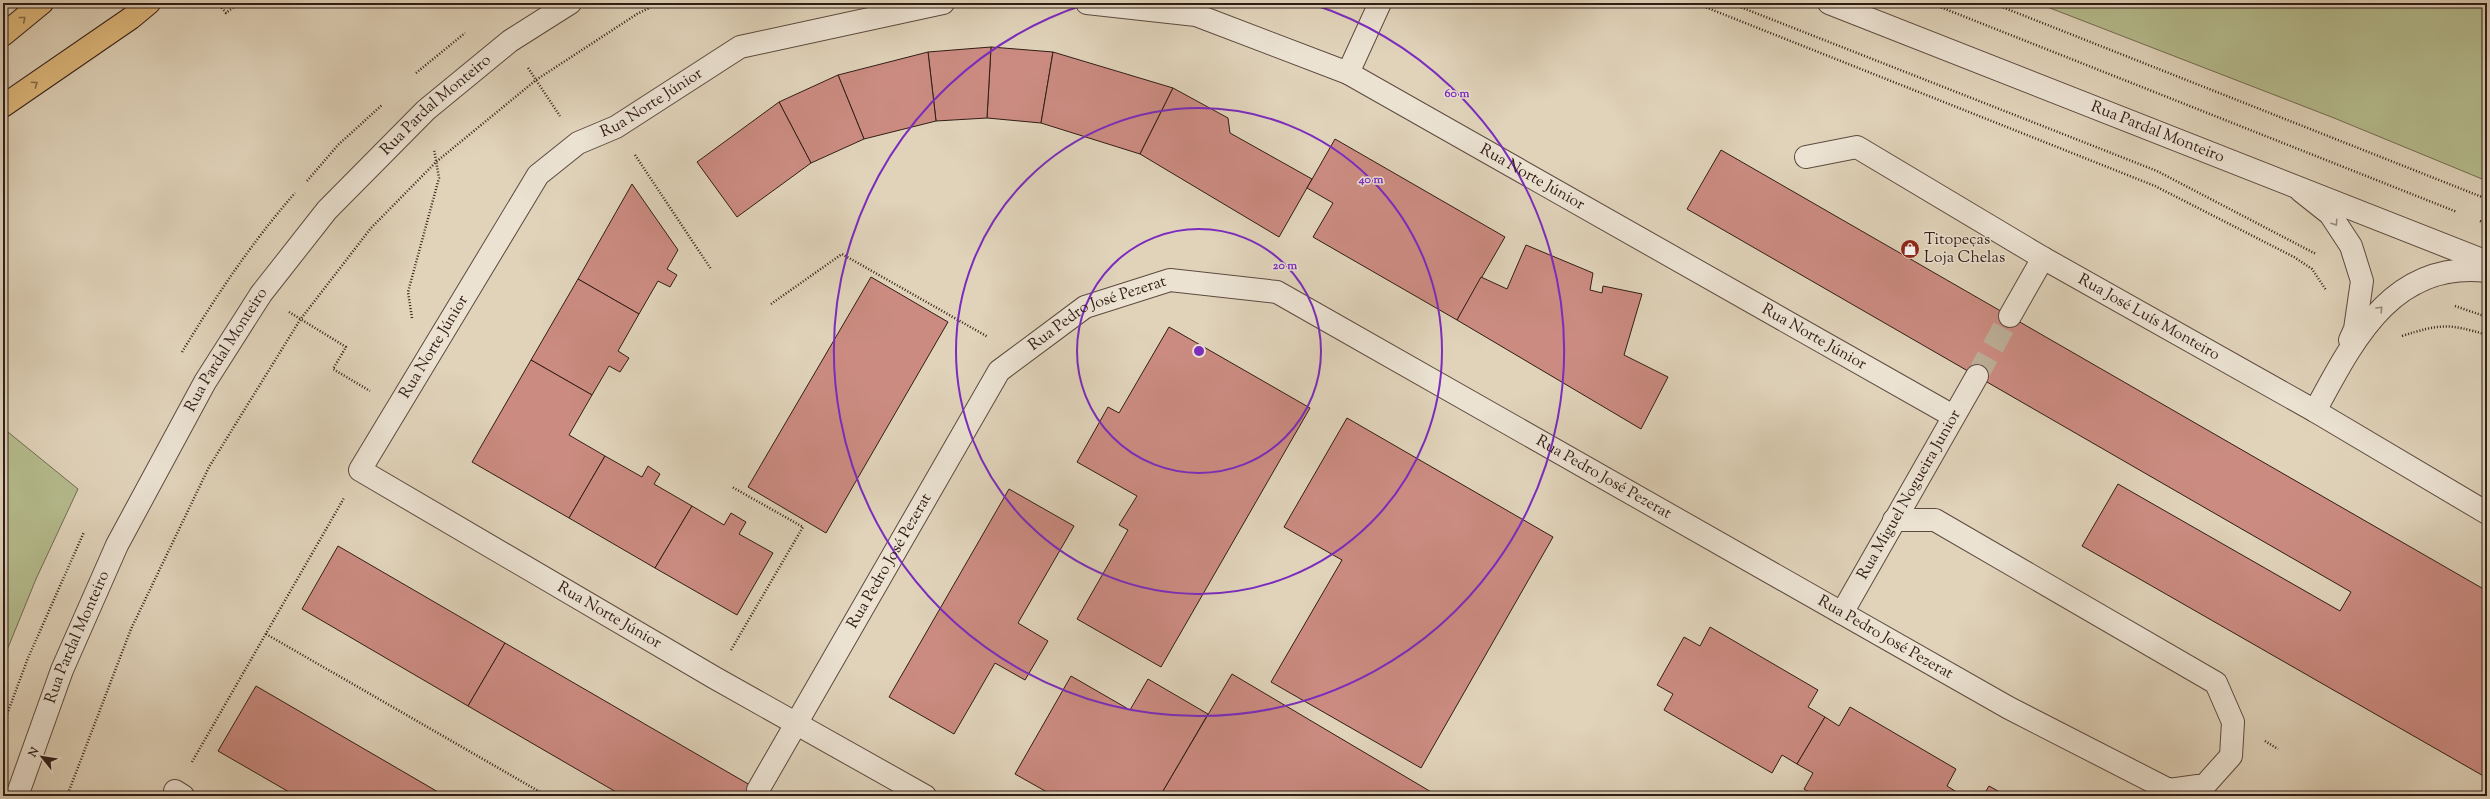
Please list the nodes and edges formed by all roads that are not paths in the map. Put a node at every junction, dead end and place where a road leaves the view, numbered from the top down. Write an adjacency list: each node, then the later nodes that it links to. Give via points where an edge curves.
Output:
1 (42, 3): 8 (main road, one-way to 1)
2 (149, 3): 10 (main road, one-way to 2)
3 (570, 3): 26 (street, Rua Pardal Monteiro, via 510,41 426,110 327,210 261,294 205,382 117,545 62,670)
4 (943, 3): 24 (street, Rua Norte Júnior, via 740,47 616,126 578,143 538,175 360,470)
5 (1087, 3): 9 (street, Rua Norte Júnior, via 1196,15)
6 (1380, 3): 9 (street)
7 (1829, 3): 12 (street, Rua Pardal Monteiro)
8 (3, 35)
9 (1348, 73): 20 (street, Rua Norte Júnior)
10 (3, 106)
11 (1806, 156): 13 (street, Rua José Luís Monteiro, via 1857,147)
12 (2297, 187): 14 (street, Rua Pardal Monteiro); 17 (street, one-way to 17, via 2330,214 2351,246 2362,281 2355,329)
13 (2043, 258): 16 (street); 19 (street, Rua José Luís Monteiro)
14 (2487, 262)
15 (2487, 271): 17 (street, one-way to 15, via 2361,330 2386,303 2426,276 2468,268)
16 (2010, 316)
17 (2341, 363): 19 (street)
18 (1976, 376): 20 (street, Rua Miguel Nogueira Junior)
19 (2315, 411): 21 (street, Rua José Luís Monteiro)
20 (1953, 416): 22 (street, Rua Miguel Nogueira Junior)
21 (2487, 513)
22 (1894, 520): 23 (street, Rua Miguel Nogueira Junior); 23 (street, Rua Pedro José Pezerat, via 1934,520 2216,683 2233,722 2231,756 2205,785 2170,790 2009,708)
23 (1842, 613): 24 (street, Rua Pedro José Pezerat, via 1277,292 1170,280 1085,306 999,371)
24 (797, 724): 25 (street, Rua Pedro José Pezerat); 27 (street, Rua Norte Júnior)
25 (758, 790)
26 (17, 796)
27 (925, 796)

